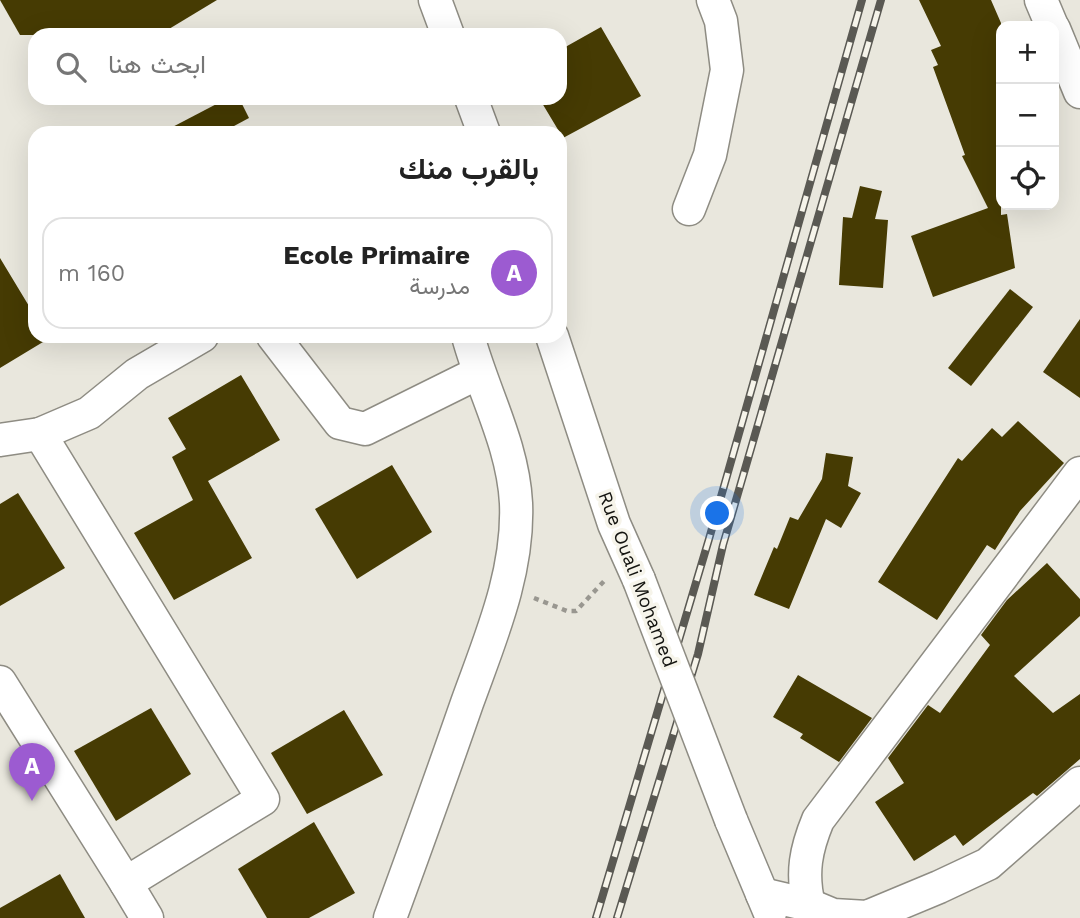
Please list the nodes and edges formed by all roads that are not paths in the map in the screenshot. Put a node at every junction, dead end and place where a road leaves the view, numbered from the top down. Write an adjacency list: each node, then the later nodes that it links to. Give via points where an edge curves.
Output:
1 (435, 0): 5 (street)
2 (713, 0): 10 (street, via 721,20 727,71 710,155)
3 (1041, 0): 4 (street)
4 (1050, 21)
5 (445, 28)
6 (1059, 42): 7 (street)
7 (1080, 92)
8 (474, 105): 9 (street)
9 (481, 126)
10 (689, 209)
11 (190, 343): 16 (street, via 137,374 89,413)
12 (278, 343): 15 (street, via 340,423 365,429)
13 (470, 343): 15 (street)
14 (554, 343): 23 (street, Rue Ouali Mohamed, bridge, via 614,524 624,578)
15 (478, 373): 25 (street, via 492,401 508,456 516,502 515,547 507,587)
16 (40, 434): 17 (street); 21 (street, via 263,799)
17 (0, 440)
18 (1080, 473): 22 (street, via 818,820 807,846)
19 (0, 682): 21 (street)
20 (1080, 783): 22 (street, via 988,864 940,887 867,917 833,915)
21 (126, 883): 24 (street)
22 (809, 905): 23 (street)
23 (767, 906)
24 (147, 918)
25 (390, 918)

